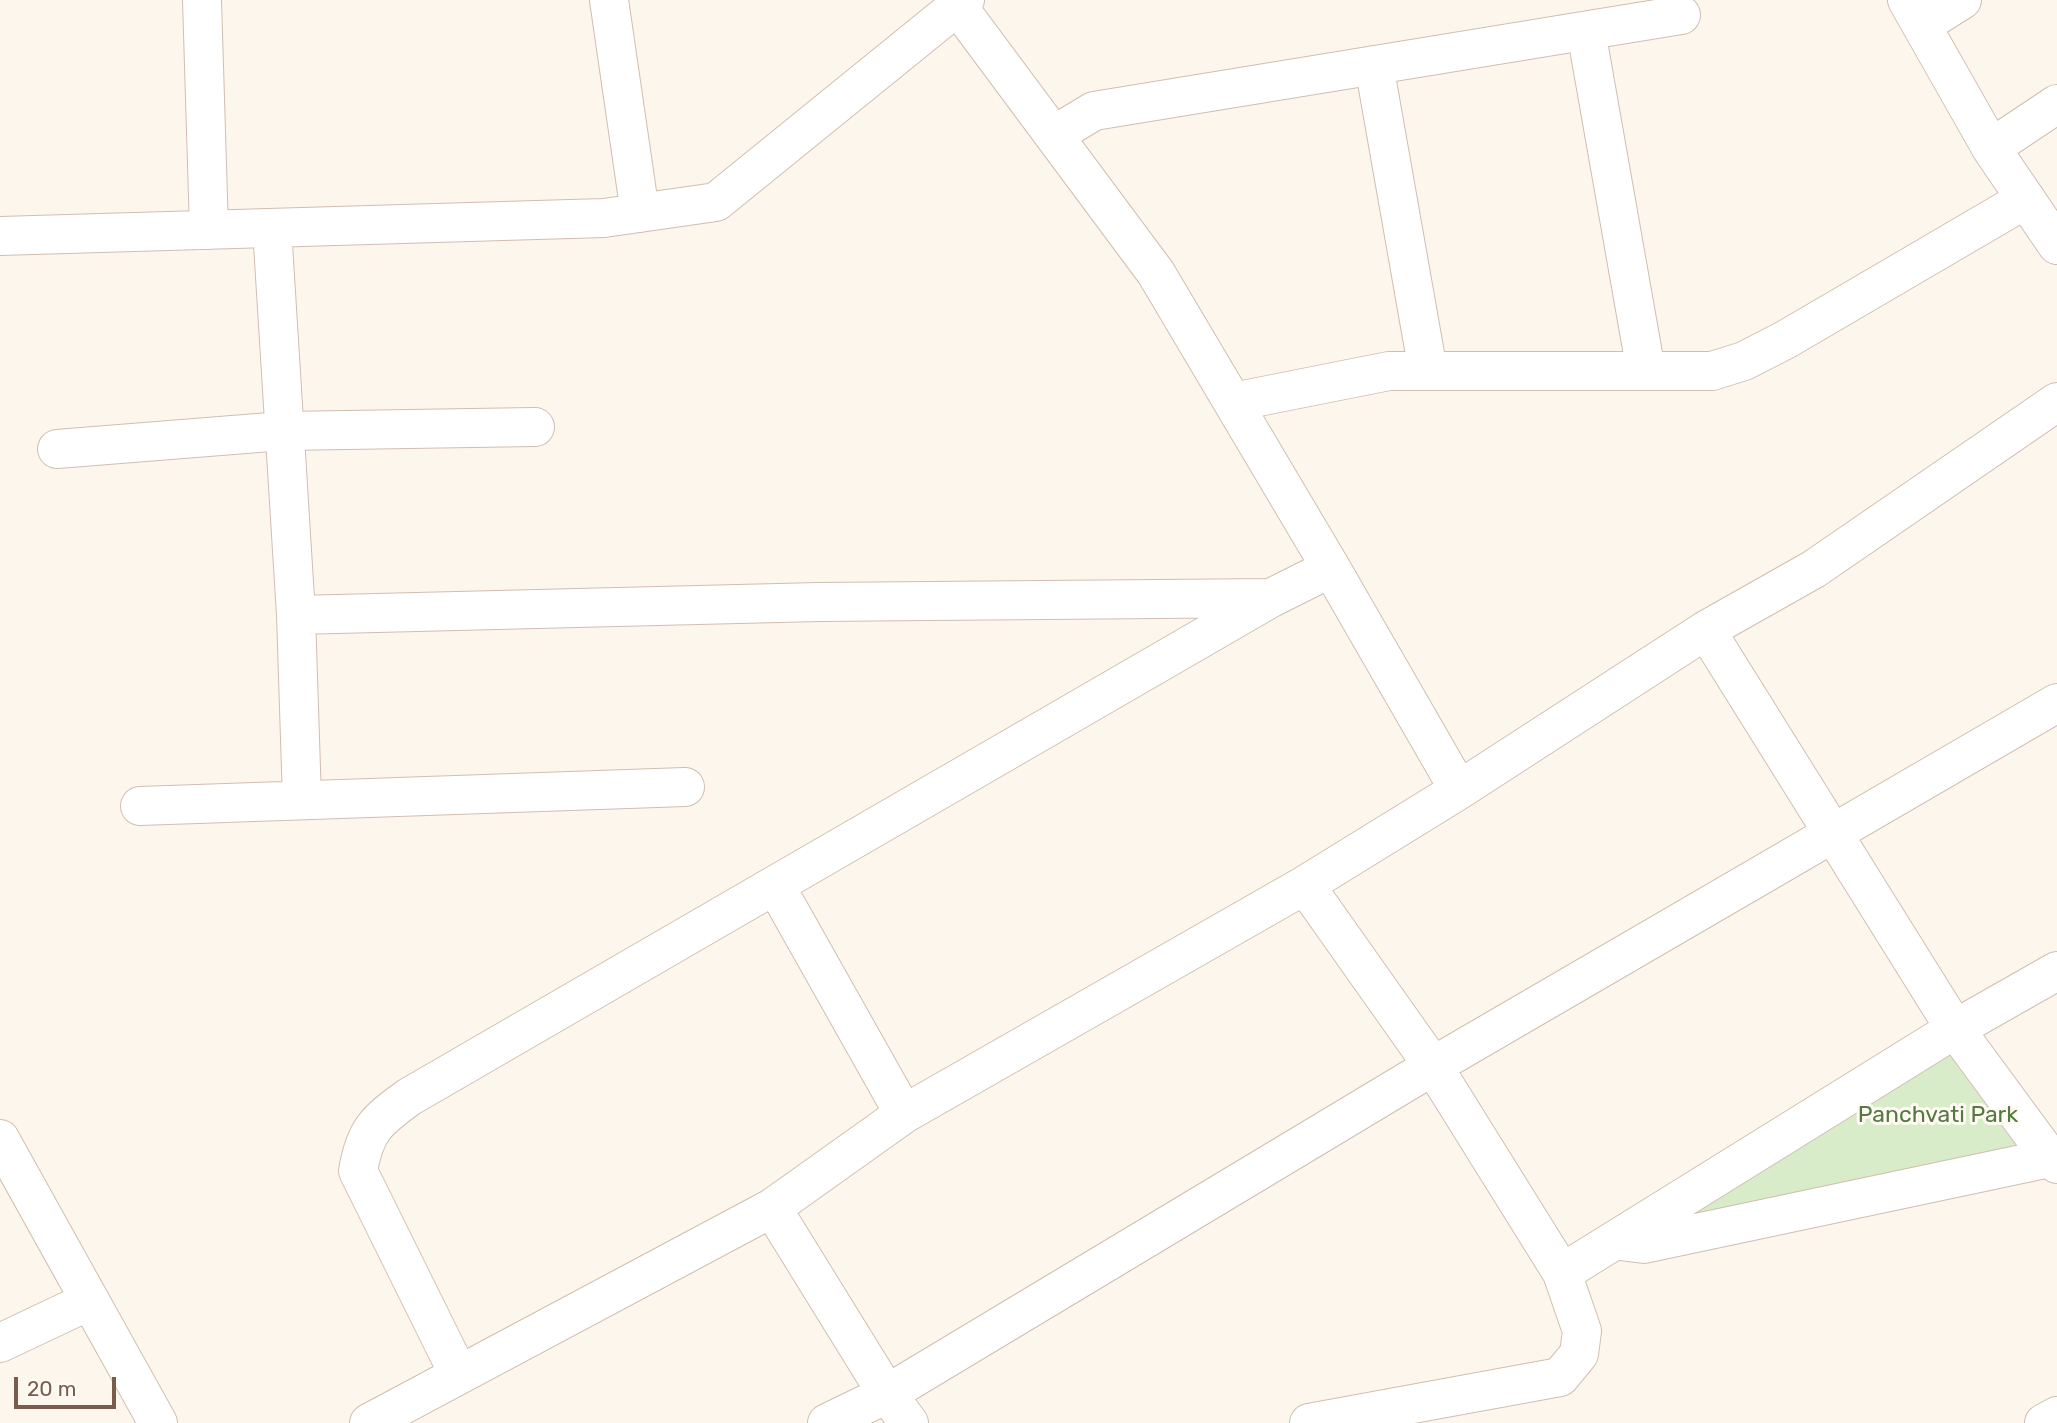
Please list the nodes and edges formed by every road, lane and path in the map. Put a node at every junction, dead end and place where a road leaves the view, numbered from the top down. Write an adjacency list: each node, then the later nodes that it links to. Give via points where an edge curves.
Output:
1 (202, 0): 15 (street)
2 (609, 0): 13 (street)
3 (1962, 0): 5 (street)
4 (958, 2): 10 (street); 13 (street, via 716,202)
5 (1914, 13): 11 (street)
6 (1681, 15): 7 (street)
7 (1586, 31): 8 (street); 19 (street)
8 (1374, 65): 10 (street, via 1094,111); 18 (street)
9 (2057, 104): 11 (street)
10 (1054, 135): 20 (street, via 1156,273)
11 (1991, 148): 12 (street)
12 (2026, 199): 17 (street); 19 (street, via 1744,361 1712,371)
13 (640, 213): 14 (street, via 604,218)
14 (272, 228): 15 (street); 23 (street)
15 (209, 230): 16 (street)
16 (0, 236)
17 (2057, 245)
18 (1428, 371): 19 (street); 20 (street, via 1390,371)
19 (1646, 371)
20 (1233, 402): 25 (street)
21 (2057, 402): 28 (street, via 1814,569)
22 (535, 427): 23 (street)
23 (283, 431): 24 (street); 27 (street)
24 (57, 449)
25 (1331, 568): 26 (street); 31 (street)
26 (1270, 598): 27 (street, via 820,602); 35 (street)
27 (296, 615): 32 (street)
28 (1706, 630): 31 (street); 34 (street)
29 (2057, 703): 34 (street)
30 (685, 787): 32 (street)
31 (1459, 790): 36 (street)
32 (302, 800): 33 (street)
33 (140, 806)
34 (1833, 832): 38 (street); 39 (street)
35 (775, 885): 40 (street); 48 (street, via 409,1097 377,1120 362,1147 358,1171)
36 (1305, 885): 39 (street); 40 (street)
37 (2057, 971): 38 (street)
38 (1955, 1029): 42 (street); 44 (street)
39 (1433, 1066): 45 (street); 49 (street)
40 (904, 1114): 43 (street)
41 (0, 1139): 46 (street)
42 (2053, 1161): 44 (street, via 1644,1244)
43 (772, 1208): 48 (street); 49 (street)
44 (1615, 1240): 45 (street)
45 (1562, 1273): 54 (street, via 1583,1331 1579,1354 1560,1377)
46 (89, 1301): 47 (street); 51 (street)
47 (0, 1343)
48 (459, 1376): 52 (street)
49 (898, 1409): 53 (street)
50 (2057, 1416): 55 (street)
51 (158, 1423)
52 (369, 1423)
53 (827, 1423)
54 (1309, 1423)
55 (2044, 1423)

